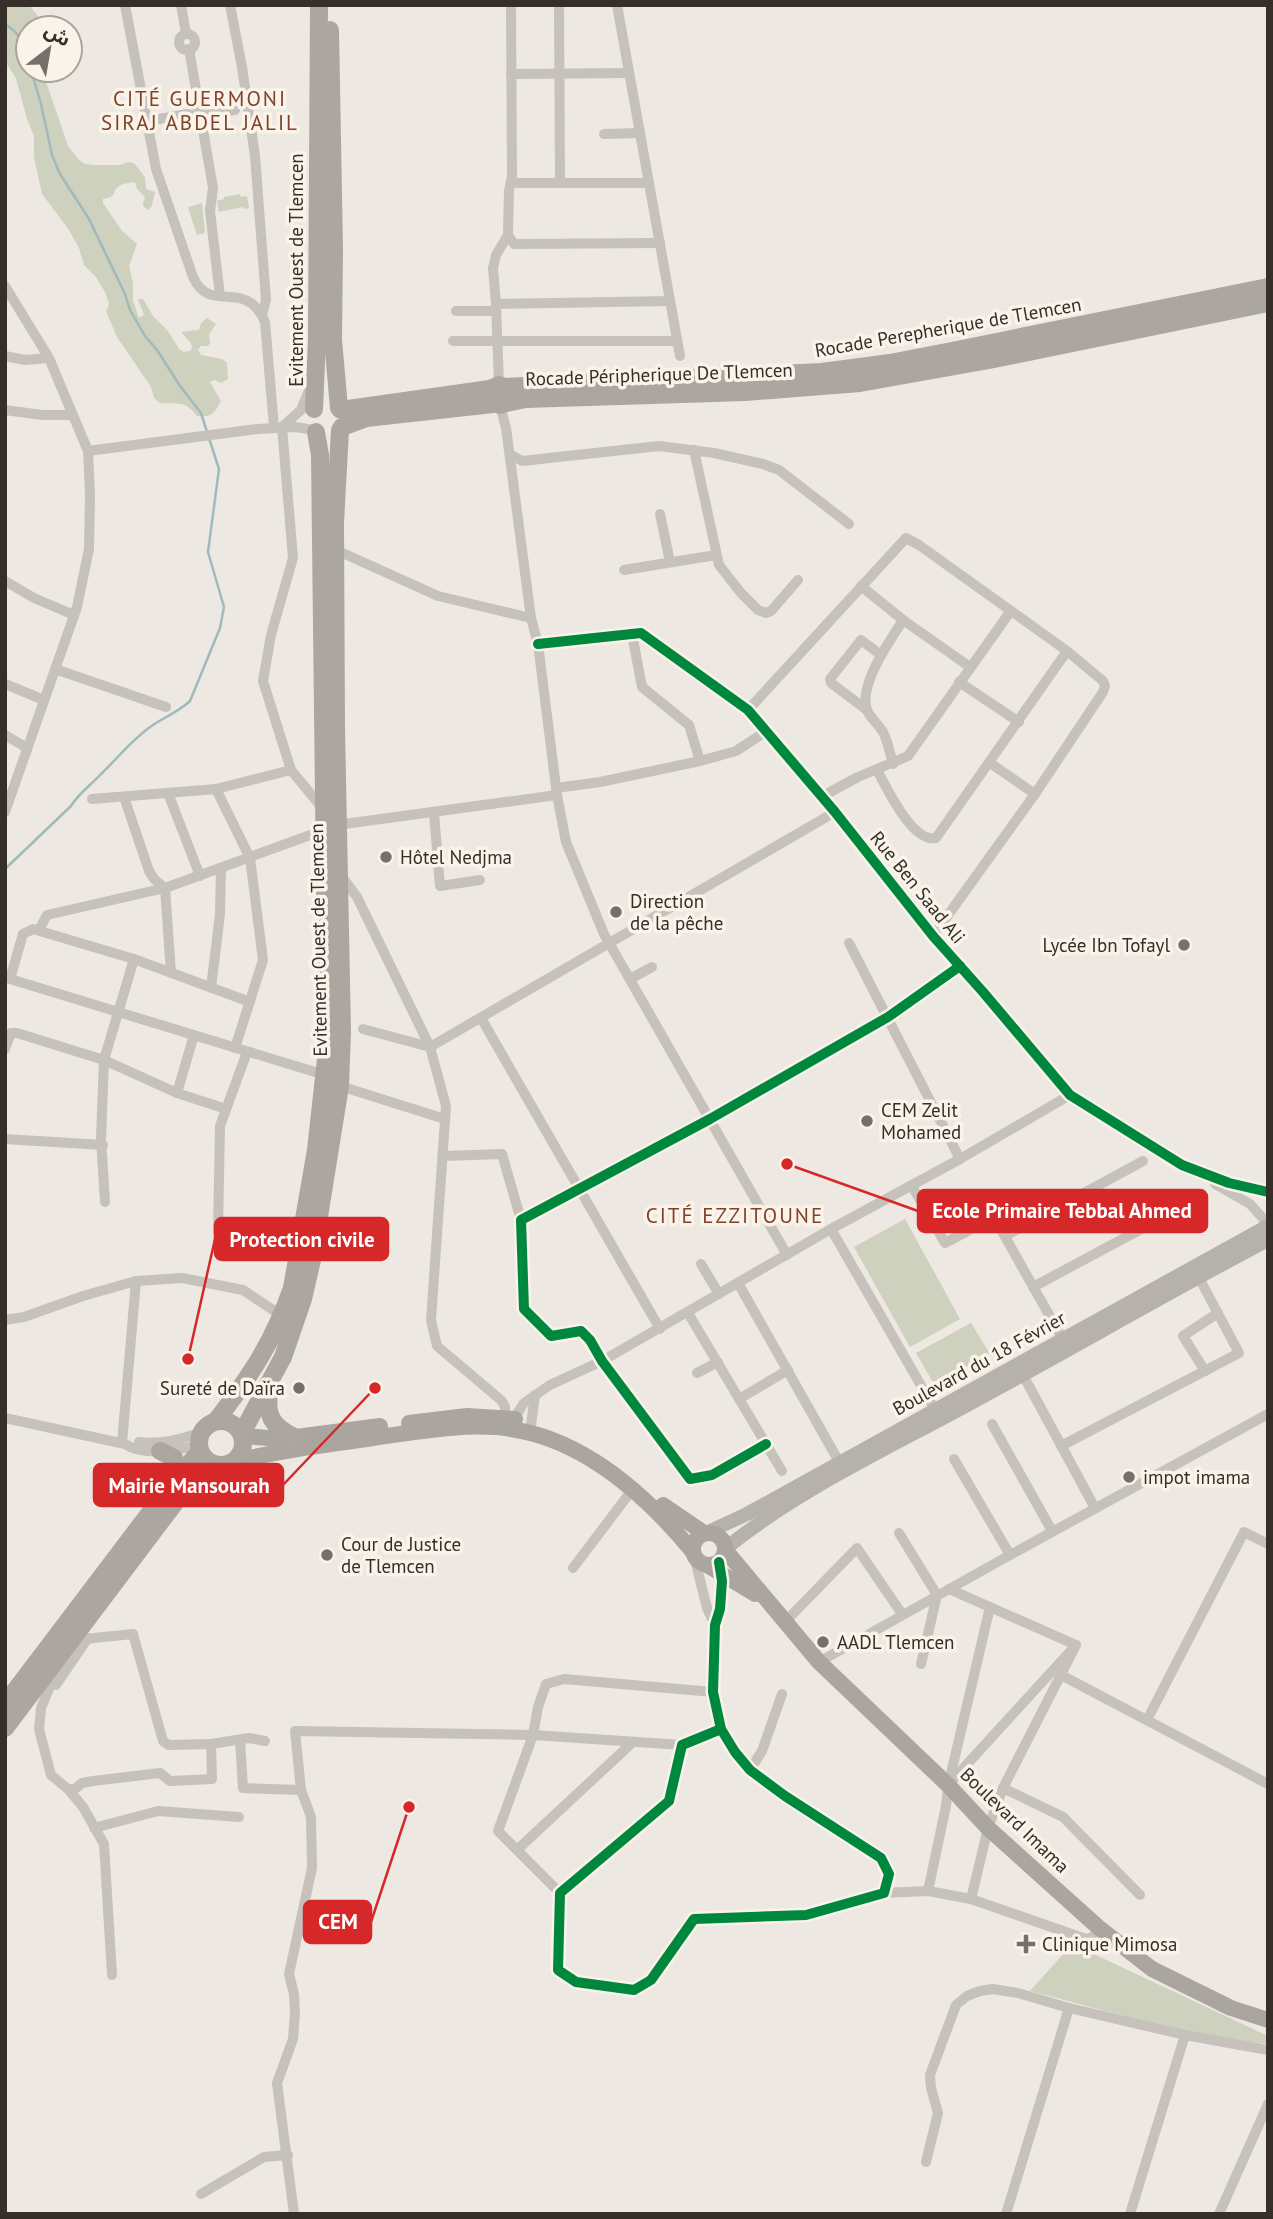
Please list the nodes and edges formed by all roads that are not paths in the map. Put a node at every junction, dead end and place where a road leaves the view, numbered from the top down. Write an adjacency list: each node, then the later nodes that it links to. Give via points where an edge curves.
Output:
1 (125, 5): 14 (street)
2 (181, 5): 13 (street, via 186,34 179,43 189,49)
3 (230, 5): 30 (street, via 255,156 266,300)
4 (319, 5): 28 (highway, Evitement Ouest de Tlemcen)
5 (330, 5): 41 (highway, Evitement Ouest de Tlemcen, via 332,340)
6 (511, 5): 10 (street)
7 (559, 5): 11 (street)
8 (617, 5): 9 (street)
9 (629, 73): 11 (street); 15 (street)
10 (511, 74): 11 (street); 17 (street)
11 (559, 74): 18 (street)
12 (212, 110): 13 (street)
13 (200, 112): 14 (street); 24 (street, via 213,188 210,211)
14 (147, 121): 24 (street, via 160,182 197,287 205,294)
15 (640, 133): 16 (street); 19 (street)
16 (604, 134)
17 (511, 183): 18 (street); 20 (street)
18 (560, 183): 19 (street)
19 (649, 183): 21 (street)
20 (511, 239): 21 (street); 27 (street, via 496,255 493,268)
21 (660, 243): 25 (street)
22 (5, 286): 36 (street)
23 (1268, 287): 37 (highway, Rocade Perepherique de Tlemcen, via 944,353 822,372)
24 (220, 296): 30 (street, via 244,299)
25 (670, 300): 27 (street); 32 (street)
26 (1268, 303): 37 (highway, Rocade Péripherique De Tlemcen, via 860,383 745,392)
27 (496, 307): 29 (street); 33 (street)
28 (317, 310): 39 (highway, Evitement Ouest de Tlemcen); 42 (street, via 310,390 300,410)
29 (456, 311)
30 (262, 315): 42 (street)
31 (453, 341): 33 (street)
32 (677, 341): 33 (street); 35 (street)
33 (496, 342): 37 (street)
34 (5, 356): 36 (street)
35 (680, 356)
36 (49, 358): 40 (street)
37 (499, 396): 41 (highway); 46 (street)
38 (5, 410): 40 (street)
39 (314, 410): 41 (highway, Evitement Ouest de Tlemcen, via 329,403); 42 (street, via 300,421); 43 (highway, Evitement Ouest de Tlemcen, via 311,421)
40 (73, 415): 45 (street)
41 (341, 419): 43 (highway, via 330,436); 50 (highway, Evitement Ouest de Tlemcen)
42 (278, 427): 43 (street); 45 (street); 47 (street, via 312,443 314,473); 80 (street, via 293,558 263,681)
43 (315, 431): 47 (highway, Evitement Ouest de Tlemcen, via 320,446)
44 (694, 450): 46 (street, via 659,446 522,461); 49 (street, via 779,470); 51 (street)
45 (88, 451): 58 (street, via 89,549)
46 (510, 454): 59 (street)
47 (320, 485): 89 (highway, Evitement Ouest de Tlemcen)
48 (660, 514): 52 (street)
49 (849, 524)
50 (336, 550): 59 (street, via 438,596); 93 (highway, Evitement Ouest de Tlemcen)
51 (716, 555): 52 (street); 54 (street, via 741,593 766,613)
52 (670, 562): 53 (street)
53 (624, 570)
54 (798, 580)
55 (5, 581): 58 (street)
56 (861, 586): 57 (street, via 906,538); 60 (street); 71 (street)
57 (1010, 611): 63 (street); 65 (street)
58 (74, 615): 66 (street)
59 (531, 618): 62 (street)
60 (903, 621): 64 (street); 65 (street)
61 (632, 634): 62 (street); 71 (street, Rue Ben Saad Ali, via 641,633); 77 (street, via 642,687 689,725)
62 (538, 644): 83 (street)
63 (1067, 651): 73 (street); 85 (street, via 1105,685)
64 (881, 655): 72 (street, via 869,683); 72 (street, via 862,640 830,679)
65 (970, 667): 67 (street)
66 (55, 669): 69 (street); 70 (street)
67 (959, 682): 73 (street); 79 (street, via 908,756)
68 (5, 684): 69 (street)
69 (44, 701): 76 (street)
70 (166, 707)
71 (748, 710): 74 (street, Rue Ben Saad Ali)
72 (867, 710): 79 (street, via 884,733)
73 (1019, 722): 78 (street)
74 (765, 732): 77 (street, via 736,751); 87 (street, Rue Ben Saad Ali)
75 (5, 735): 76 (street)
76 (27, 748): 90 (street)
77 (700, 761): 83 (street)
78 (990, 763): 81 (street, via 932,840 907,820); 85 (street)
79 (892, 764): 81 (street)
80 (292, 770): 82 (street); 89 (street)
81 (877, 770): 87 (street)
82 (216, 789): 84 (street); 94 (street)
83 (556, 792): 92 (street); 103 (street, via 566,842)
84 (168, 793): 86 (street); 97 (street)
85 (1035, 794): 101 (street)
86 (124, 797): 88 (street); 99 (street, via 149,871)
87 (821, 797): 91 (street, Rue Ben Saad Ali)
88 (92, 799)
89 (324, 810): 93 (highway, Evitement Ouest de Tlemcen)
90 (5, 812)
91 (835, 812): 101 (street, Rue Ben Saad Ali); 103 (street)
92 (434, 813): 93 (street); 98 (street, via 440,886)
93 (331, 827): 94 (street); 96 (highway, Evitement Ouest de Tlemcen); 121 (highway, Evitement Ouest de Tlemcen)
94 (250, 858): 95 (street); 110 (street, via 263,960)
95 (221, 868): 97 (street); 109 (street)
96 (340, 874): 116 (street, via 357,897); 122 (highway, Evitement Ouest de Tlemcen)
97 (200, 876): 99 (street)
98 (480, 880)
99 (165, 888): 100 (street, via 47,915); 107 (street)
100 (39, 930): 104 (street); 111 (street, via 23,934 9,979)
101 (933, 936): 105 (street, Rue Ben Saad Ali)
102 (849, 943): 112 (street)
103 (610, 945): 108 (street); 113 (street)
104 (134, 959): 107 (street); 111 (street)
105 (960, 966): 112 (street); 124 (street, Rue Ben Saad Ali)
106 (652, 967): 108 (street)
107 (171, 973): 109 (street)
108 (630, 979): 127 (street)
109 (211, 988): 110 (street)
110 (250, 1002): 117 (street)
111 (118, 1011): 115 (street); 120 (street)
112 (887, 1017): 127 (street); 131 (street)
113 (481, 1018): 116 (street); 135 (street)
114 (363, 1029): 116 (street)
115 (194, 1035): 117 (street); 123 (street)
116 (430, 1047): 126 (street, via 446,1106)
117 (235, 1048): 119 (street)
118 (5, 1049): 120 (street, via 11,1033 18,1033)
119 (247, 1052): 121 (street); 125 (street)
120 (104, 1060): 123 (street); 129 (street)
121 (325, 1075): 154 (highway, Evitement Ouest de Tlemcen, via 292,1288)
122 (340, 1086): 126 (street); 164 (highway, Evitement Ouest de Tlemcen, via 312,1260 291,1337)
123 (177, 1093): 125 (street)
124 (1070, 1095): 131 (street); 133 (street, Rue Ben Saad Ali)
125 (226, 1109): 142 (street, via 220,1126)
126 (445, 1119): 130 (street)
127 (710, 1119): 135 (street); 145 (street)
128 (5, 1139): 129 (street)
129 (103, 1145): 138 (street)
130 (443, 1156): 139 (street, via 502,1154); 170 (street, via 431,1320 437,1346 502,1401)
131 (960, 1160): 134 (street)
132 (1143, 1161): 143 (street)
133 (1182, 1166): 136 (street, Rue Ben Saad Ali); 140 (street, via 1250,1204)
134 (912, 1186): 141 (street); 143 (street, via 945,1243 994,1217)
135 (580, 1190): 139 (street); 156 (street)
136 (1268, 1192)
137 (1203, 1196): 150 (street)
138 (105, 1202)
139 (521, 1220): 158 (street, via 524,1309 551,1336 581,1331)
140 (1268, 1225): 157 (main road, Boulevard du 18 Février)
141 (831, 1229): 145 (street); 168 (street)
142 (218, 1231)
143 (1004, 1236): 150 (street)
144 (1268, 1240): 147 (main road, Boulevard du 18 Février)
145 (787, 1255): 149 (street)
146 (701, 1264): 151 (street)
147 (1198, 1276): 153 (street); 163 (main road, Boulevard du 18 Février)
148 (136, 1282): 154 (street, via 182,1278 243,1290); 155 (street); 176 (street)
149 (738, 1283): 151 (street); 160 (street)
150 (1033, 1287): 157 (street)
151 (719, 1294): 152 (street)
152 (688, 1312): 156 (street); 159 (street)
153 (1218, 1314): 161 (street, via 1183,1336); 161 (street, via 1239,1353)
154 (282, 1316): 174 (highway, Evitement Ouest de Tlemcen, via 259,1363)
155 (5, 1320)
156 (660, 1329): 158 (street)
157 (1062, 1338): 168 (main road, Boulevard du 18 Février)
158 (603, 1361): 165 (street); 177 (street, via 690,1479 712,1475)
159 (718, 1362): 162 (street); 166 (street)
160 (788, 1370): 166 (street); 182 (street)
161 (1205, 1371): 178 (street)
162 (697, 1373)
163 (1023, 1375): 168 (main road, Boulevard du 18 Février); 178 (street)
164 (273, 1378): 173 (highway, Evitement Ouest de Tlemcen); 175 (highway, via 269,1415 275,1426)
165 (535, 1395): 170 (street); 172 (street)
166 (739, 1398): 177 (street)
167 (1268, 1414): 186 (street)
168 (938, 1415): 182 (main road, Boulevard du 18 Février)
169 (5, 1418): 176 (street)
170 (509, 1422): 172 (main road, Boulevard Imama); 175 (main road, Boulevard Imama, via 467,1416); 181 (main road, Boulevard Imama, via 281,1451)
171 (992, 1424): 187 (street)
172 (531, 1427): 185 (main road, Boulevard Imama, via 575,1450); 188 (main road, Boulevard Imama, via 589,1448)
173 (242, 1435): 174 (highway, via 228,1422); 175 (main road, Boulevard Imama); 181 (highway, via 243,1450)
174 (204, 1437): 176 (street); 179 (street); 181 (highway, via 206,1459 214,1465); 184 (highway, Evitement Ouest de Tlemcen)
175 (294, 1437)
176 (124, 1444): 179 (street)
177 (766, 1444): 183 (street)
178 (1061, 1446): 186 (street)
179 (160, 1451): 184 (highway, via 174,1458)
180 (954, 1459): 191 (street)
181 (230, 1463): 201 (highway, via 198,1480 177,1500)
182 (842, 1467): 188 (main road, Boulevard du 18 Février); 192 (main road, Boulevard du 18 Février)
183 (782, 1471)
184 (181, 1473): 210 (highway, Evitement Ouest de Tlemcen)
185 (632, 1490): 192 (main road, Boulevard Imama); 193 (street)
186 (1095, 1508): 187 (street)
187 (1052, 1531): 191 (street)
188 (706, 1533): 192 (main road, Boulevard Imama, via 720,1536); 192 (main road, via 694,1542)
189 (899, 1533): 195 (street)
190 (1268, 1544): 211 (street, via 1244,1532)
191 (1010, 1555): 194 (street)
192 (712, 1558): 196 (main road, Boulevard Imama); 196 (main road, Boulevard Imama); 200 (street, via 720,1609); 200 (street, via 707,1608)
193 (573, 1568)
194 (948, 1589): 195 (street); 197 (street)
195 (937, 1595): 198 (street); 205 (street)
196 (769, 1603): 199 (main road, Boulevard Imama)
197 (990, 1607): 202 (street); 222 (street)
198 (902, 1614): 199 (street, via 857,1548); 204 (street)
199 (785, 1622): 204 (main road, Boulevard Imama)
200 (715, 1625): 207 (street)
201 (82, 1637): 203 (highway); 209 (street); 218 (street, via 133,1634 163,1741 169,1745)
202 (1076, 1645): 206 (street); 222 (street)
203 (65, 1651): 209 (street); 212 (highway)
204 (819, 1662): 222 (main road, Boulevard Imama)
205 (921, 1664)
206 (1061, 1675): 211 (street); 223 (street)
207 (713, 1692): 213 (street); 214 (street, via 564,1679 546,1684)
208 (782, 1694): 220 (street, via 762,1751)
209 (44, 1702): 224 (street, via 39,1729 51,1775)
210 (5, 1703)
211 (1147, 1720): 221 (street)
212 (5, 1728)
213 (721, 1729): 219 (street); 220 (street)
214 (533, 1735): 217 (street); 225 (street, via 295,1731); 229 (street, via 498,1831)
215 (240, 1740): 216 (street); 218 (street); 225 (street, via 243,1788)
216 (265, 1741)
217 (633, 1742): 219 (street); 229 (street)
218 (211, 1744): 224 (street, via 212,1779 170,1781 160,1773 93,1781)
219 (682, 1745): 231 (street, via 669,1801)
220 (750, 1770): 232 (street, via 881,1858 889,1874)
221 (1268, 1784)
222 (948, 1785): 228 (main road, Boulevard Imama); 230 (street)
223 (1003, 1788): 228 (street); 233 (street, via 1063,1817)
224 (68, 1789): 227 (street)
225 (301, 1790): 242 (street, via 311,1817 313,1860 289,1975 294,1994 293,2039 277,2083)
226 (239, 1817): 227 (street, via 158,1811)
227 (94, 1828): 236 (street, via 104,1844)
228 (988, 1828): 234 (street); 235 (main road, Boulevard Imama)
229 (518, 1849): 231 (street)
230 (928, 1891): 232 (street); 234 (street)
231 (560, 1893): 232 (street, via 558,1970 576,1982 634,1990 651,1980 694,1919 806,1915)
232 (884, 1893)
233 (1140, 1895)
234 (971, 1899): 235 (street, via 1086,1939)
235 (1105, 1933): 238 (main road, Boulevard Imama, via 1152,1969 1231,2008)
236 (112, 1975)
237 (1069, 2008): 239 (street); 243 (street, via 993,1989 967,1996 956,2005 930,2075 939,2113); 246 (street)
238 (1268, 2020)
239 (1185, 2035): 240 (street); 247 (street)
240 (1268, 2050)
241 (1268, 2104): 248 (street)
242 (288, 2155): 244 (street, via 264,2157); 245 (street)
243 (926, 2162)
244 (201, 2194)
245 (294, 2214)
246 (1006, 2214)
247 (1130, 2214)
248 (1219, 2214)

